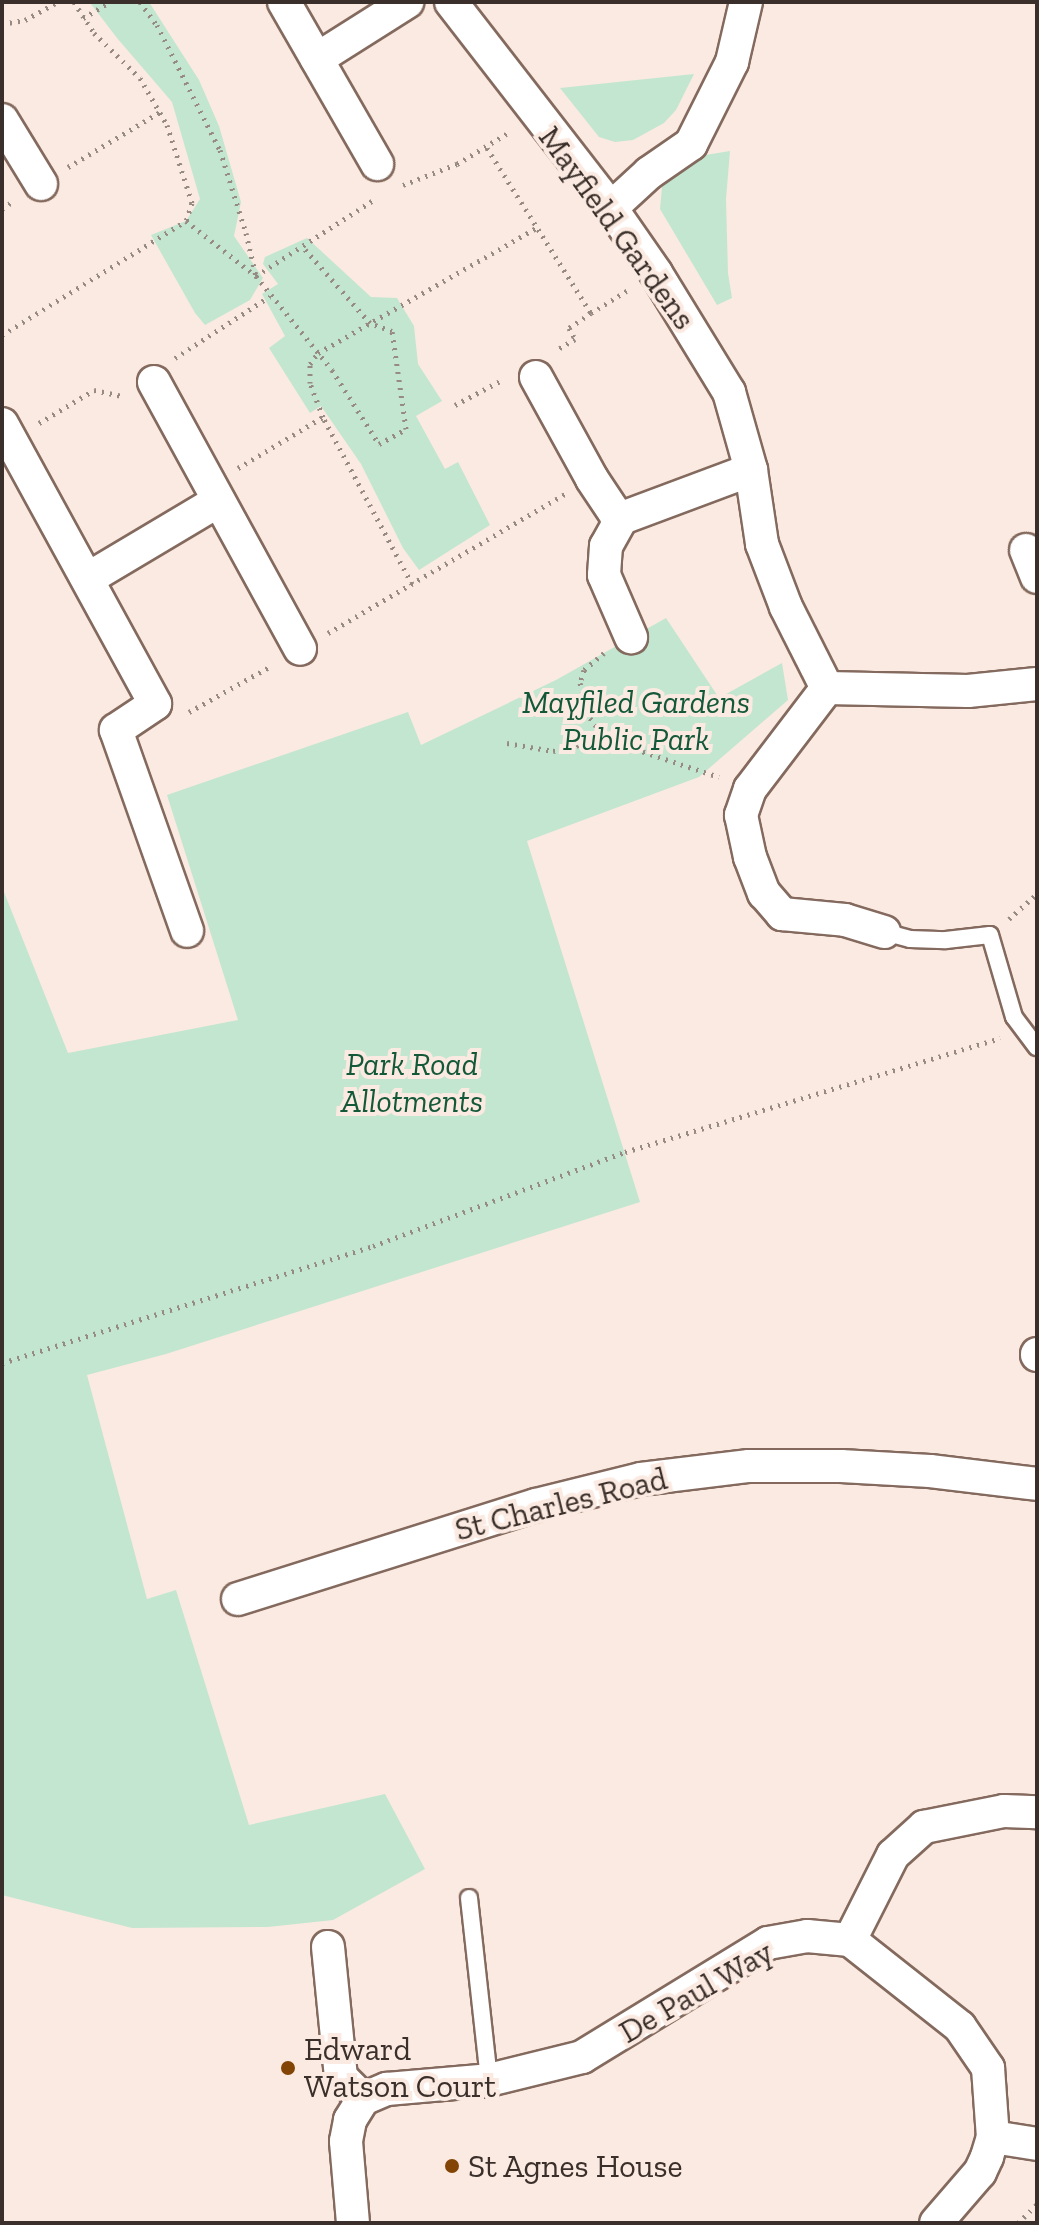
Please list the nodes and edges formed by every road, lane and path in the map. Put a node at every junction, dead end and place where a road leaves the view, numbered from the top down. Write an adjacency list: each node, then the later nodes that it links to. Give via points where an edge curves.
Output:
1 (58, 2): 10 (path, via 25,20)
2 (74, 2): 9 (path)
3 (110, 2): 9 (path)
4 (140, 2): 23 (path, via 164,37 220,150)
5 (284, 2): 11 (street)
6 (407, 2): 11 (street)
7 (451, 2): 13 (street, Mayfield Gardens)
8 (746, 2): 18 (street, via 732,62 691,144)
9 (83, 18): 12 (path, via 140,78)
10 (2, 24)
11 (317, 59): 16 (street)
12 (160, 112): 17 (path); 20 (path, via 192,203)
13 (536, 115): 15 (path); 18 (street, Mayfield Gardens)
14 (2, 120): 17 (street)
15 (487, 148): 16 (path, via 424,179); 21 (path)
16 (384, 176): 22 (path)
17 (41, 184): 19 (path)
18 (611, 208): 33 (street, Mayfield Gardens, via 729,392)
19 (2, 209)
20 (186, 221): 23 (path); 26 (path)
21 (536, 228): 25 (path); 28 (path, via 591,313 569,328 575,339)
22 (302, 246): 23 (path); 25 (path)
23 (256, 276): 24 (path)
24 (270, 296): 27 (path); 29 (path, via 177,356)
25 (370, 323): 27 (path); 27 (path, via 392,331 406,429 379,444)
26 (2, 335)
27 (318, 353): 31 (path, via 310,364 310,383)
28 (533, 371): 30 (path); 34 (street)
29 (154, 382): 32 (path, via 120,397 94,390); 35 (street)
30 (455, 405)
31 (323, 417): 35 (path); 38 (path)
32 (6, 432): 37 (street)
33 (751, 470): 36 (street); 42 (street, Mayfield Gardens, via 762,544 786,607)
34 (592, 479): 36 (street); 38 (path)
35 (214, 493): 37 (street); 40 (street)
36 (617, 520): 39 (street, via 606,546 604,575)
37 (89, 578): 43 (street)
38 (412, 584): 40 (path)
39 (631, 637): 44 (path, via 595,658 580,683 590,718)
40 (300, 649): 43 (path, via 184,715)
41 (1037, 684): 42 (street, via 968,691)
42 (827, 688): 46 (street)
43 (155, 704): 48 (street, via 116,730)
44 (605, 739): 45 (path, via 553,751); 46 (path)
45 (507, 743)
46 (750, 789): 49 (street, via 741,815 750,857 764,893 782,914 845,920)
47 (1037, 894): 50 (path)
48 (187, 931)
49 (884, 932): 50 (lane, via 910,939)
50 (990, 935): 51 (lane, via 1014,1017)
51 (1024, 1031): 52 (lane); 53 (path, via 625,1152 373,1246)
52 (1037, 1047)
53 (2, 1363)
54 (1037, 1484): 55 (street, St Charles Road, via 841,1466 749,1466 641,1479 536,1505)
55 (238, 1599)
56 (1037, 1812): 58 (street, via 1004,1811 924,1827 893,1855)
57 (469, 1898): 60 (lane)
58 (850, 1940): 60 (street, De Paul Way, via 807,1936 768,1943 582,2057); 62 (street, via 960,2027 988,2068)
59 (328, 1947): 61 (street, via 341,2077)
60 (489, 2080): 61 (street, De Paul Way, via 387,2089)
61 (363, 2099): 65 (street, via 350,2120 346,2141)
62 (993, 2137): 63 (street); 66 (street, via 980,2172)
63 (1037, 2144)
64 (1037, 2204): 67 (path)
65 (353, 2223)
66 (936, 2223)
67 (1018, 2223)

